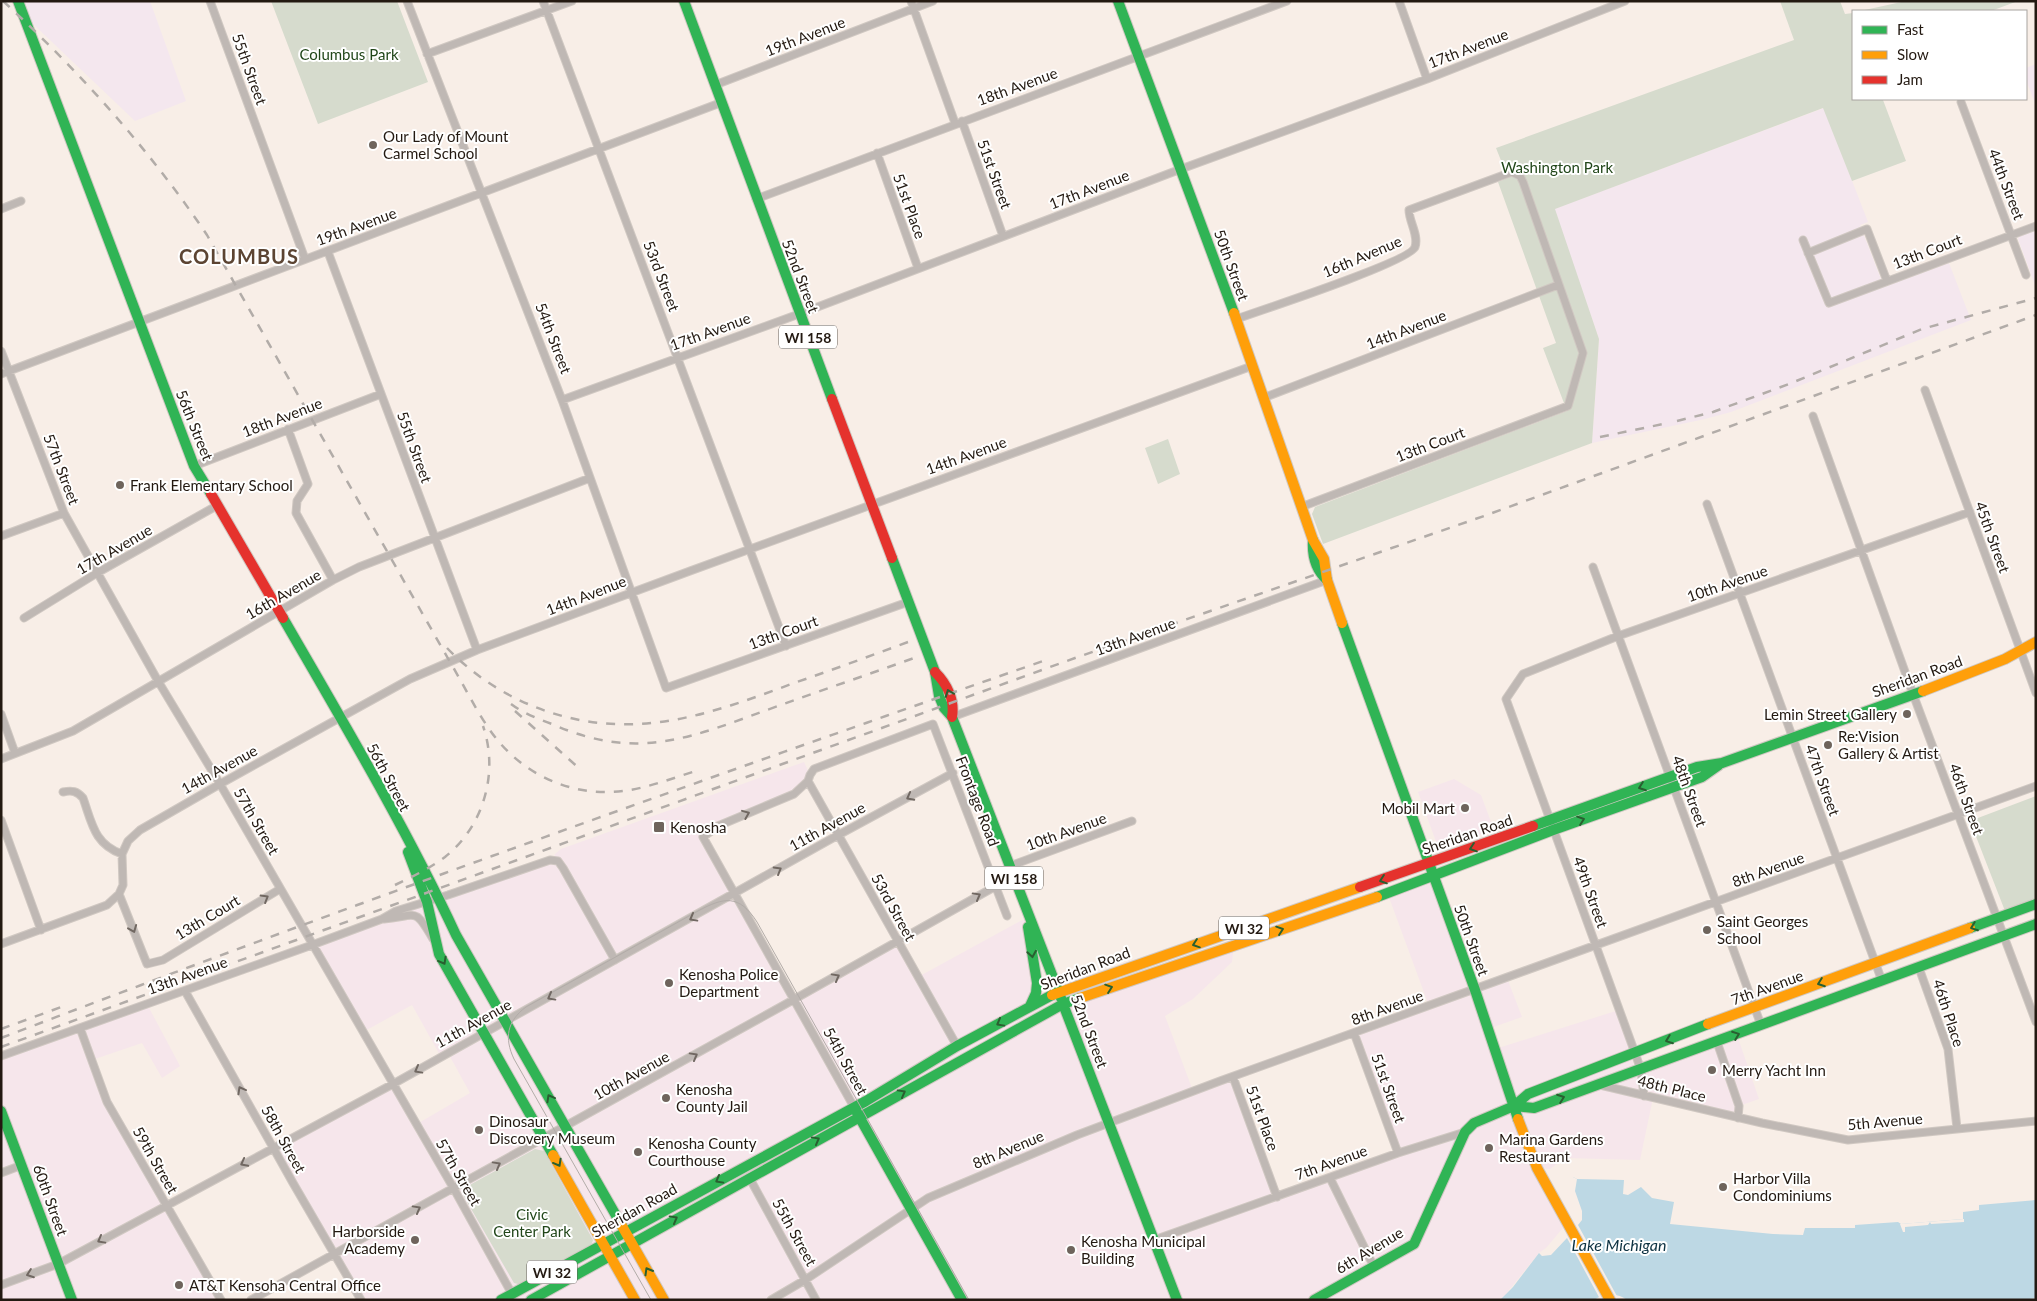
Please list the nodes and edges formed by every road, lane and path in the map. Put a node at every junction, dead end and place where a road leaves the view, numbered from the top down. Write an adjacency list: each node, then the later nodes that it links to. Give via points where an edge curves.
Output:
1 (18, 1): 41 (street, 56th Street)
2 (210, 1): 34 (street, 55th Street)
3 (408, 1): 14 (street, 54th Street)
4 (543, 1): 13 (street, 53rd Street)
5 (572, 1): 13 (street)
6 (684, 1): 17 (street, 52nd Street / WI 158)
7 (933, 1): 12 (street, 19th Avenue)
8 (1118, 1): 15 (street, 50th Street)
9 (1287, 1): 15 (street, 18th Avenue)
10 (1399, 1): 16 (street)
11 (1625, 1): 16 (street, 17th Avenue)
12 (912, 5): 17 (street, 19th Avenue); 20 (street, 51st Street)
13 (546, 10): 14 (street); 21 (street, 53rd Street)
14 (428, 54): 24 (street, 54th Street)
15 (1139, 56): 20 (street, 18th Avenue); 23 (street, 50th Street)
16 (1427, 79): 23 (street, 17th Avenue)
17 (714, 86): 19 (street, 52nd Street / WI 158)
18 (1961, 102): 29 (street, 44th Street)
19 (720, 103): 21 (street, 19th Avenue); 25 (street, 52nd Street / WI 158)
20 (958, 122): 22 (street, 18th Avenue); 30 (street, 51st Street)
21 (600, 149): 24 (street, 19th Avenue); 43 (street, 53rd Street)
22 (877, 153): 25 (street, 18th Avenue); 35 (street, 51st Place)
23 (1181, 169): 30 (street, 17th Avenue); 40 (street, 50th Street)
24 (481, 194): 32 (street, 19th Avenue); 50 (street, 54th Street)
25 (756, 199): 39 (street, 52nd Street / WI 158)
26 (21, 201): 27 (street)
27 (1, 209)
28 (2036, 226): 29 (street, 13th Court)
29 (2012, 235): 36 (street, 44th Street); 37 (street, 13th Court)
30 (1004, 236): 35 (street, 17th Avenue)
31 (1803, 240): 33 (street)
32 (328, 252): 34 (street, 19th Avenue); 48 (street, 55th Street)
33 (1808, 254): 37 (street, 13th Court, via 1829,303); 37 (street, via 1867,229)
34 (305, 259): 41 (street, 19th Avenue)
35 (918, 268): 39 (street, 17th Avenue)
36 (2026, 275)
37 (1887, 281)
38 (1558, 285): 40 (street, 16th Avenue, via 1523,182 1512,172 1409,210 1416,238 1415,248 1410,254); 49 (street, 14th Avenue); 58 (street, 13th Court, via 1583,354 1568,406)
39 (800, 314): 43 (street, 17th Avenue); 55 (street, 52nd Street / WI 158)
40 (1236, 319): 44 (street, 50th Street)
41 (139, 323): 45 (street, 19th Avenue); 53 (street, 56th Street)
42 (1, 351): 45 (street, 57th Street)
43 (678, 357): 50 (street, 17th Avenue); 63 (street, 53rd Street)
44 (1252, 366): 49 (street, 50th Street); 55 (street, 14th Avenue)
45 (9, 371): 46 (street, 19th Avenue); 60 (street, 57th Street)
46 (1, 374)
47 (1925, 390): 59 (street, 45th Street)
48 (381, 394): 52 (street, 18th Avenue); 62 (street, 55th Street)
49 (1264, 398): 58 (street, 50th Street)
50 (562, 400): 54 (street, 54th Street)
51 (1813, 416): 64 (street, 46th Street)
52 (288, 429): 53 (street, 18th Avenue); 67 (street, via 308,484 297,501 296,513)
53 (194, 466): 57 (street, 56th Street)
54 (590, 478): 62 (street, 16th Avenue); 69 (street, 54th Street)
55 (872, 504): 63 (street, 14th Avenue); 71 (street, 52nd Street / WI 158)
56 (1707, 504): 70 (street, 47th Street)
57 (218, 505): 66 (street, 17th Avenue); 72 (street, 56th Street)
58 (1301, 507): 68 (street, 50th Street, via 1313,540 1314,555 1322,576)
59 (1970, 512): 64 (street, 10th Avenue); 78 (street, 45th Street)
60 (64, 513): 61 (street); 66 (street, 57th Street)
61 (1, 536)
62 (434, 538): 67 (street, 16th Avenue); 77 (street, 55th Street)
63 (751, 548): 69 (street, 14th Avenue); 76 (street, 53rd Street)
64 (1862, 550): 70 (street, 10th Avenue); 82 (street, 46th Street)
65 (1593, 567): 74 (street, 48th Street)
66 (97, 573): 73 (street, 17th Avenue); 79 (street, 57th Street)
67 (333, 580): 72 (street, 16th Avenue)
68 (1327, 580): 85 (street, 13th Avenue); 106 (street, 50th Street)
69 (632, 592): 77 (street, 14th Avenue); 80 (street, 54th Street)
70 (1740, 593): 74 (street, 10th Avenue); 87 (street, 47th Street)
71 (908, 602): 76 (street, 13th Court); 85 (street, 52nd Street / WI 158, via 935,672 944,679 954,708)
72 (279, 612): 79 (street, 16th Avenue); 86 (street, 56th Street)
73 (24, 618)
74 (1618, 636): 83 (street, 10th Avenue, via 1524,674); 92 (street, 48th Street)
75 (2036, 642): 78 (street, Sheridan Road / WI 32)
76 (786, 646): 80 (street, 13th Court)
77 (477, 650): 86 (street, 14th Avenue, via 410,679)
78 (2021, 651): 81 (street, 45th Street); 82 (street, Sheridan Road / WI 32)
79 (158, 681): 88 (street, 16th Avenue, via 73,731); 94 (street, 57th Street)
80 (666, 688)
81 (2036, 693)
82 (1913, 694): 87 (street, Sheridan Road / WI 32); 98 (street, 46th Street)
83 (1506, 699): 101 (street, 49th Street)
84 (1, 714): 88 (street)
85 (952, 717): 107 (street, 52nd Street / WI 158)
86 (340, 718): 94 (street, 14th Avenue); 102 (street, 56th Street)
87 (1793, 738): 90 (street, Sheridan Road / WI 32); 105 (street, 47th Street)
88 (15, 753): 89 (street, 16th Avenue)
89 (1, 759)
90 (1722, 763): 92 (street, Sheridan Road / WI 32); 96 (street, Sheridan Road / WI 32, via 1702,777)
91 (953, 773): 93 (street, Frontage Road, via 933,724 814,770); 103 (street, 11th Avenue, one-way to 103); 109 (street, Frontage Road)
92 (1671, 776): 96 (street, 48th Street); 101 (street, Sheridan Road / WI 32, one-way to 101)
93 (808, 781): 103 (street, 53rd Street); 112 (street, 54th Street, one-way to 93, via 703,837 718,826 794,794)
94 (220, 784): 104 (street, 14th Avenue, via 140,830 128,841); 110 (street, 57th Street)
95 (2036, 786): 98 (street, 8th Avenue)
96 (1674, 787): 101 (street, Sheridan Road / WI 32, one-way to 96); 115 (street, 48th Street)
97 (63, 792): 104 (street, via 79,793 99,839)
98 (1958, 815): 105 (street, 8th Avenue); 119 (street, 46th Street)
99 (1, 820): 122 (street)
100 (1132, 821): 107 (street, 10th Avenue)
101 (1551, 825): 106 (street, Sheridan Road / WI 32, one-way to 106); 108 (street, Sheridan Road / WI 32); 128 (street, 49th Street)
102 (402, 832): 113 (street, 56th Street); 114 (street, 56th Street)
103 (839, 835): 112 (street, 11th Avenue, one-way to 103); 124 (street, 53rd Street)
104 (122, 854): 111 (street, via 123,885)
105 (1838, 858): 115 (street, 8th Avenue); 130 (street, 47th Street)
106 (1429, 864): 108 (street, 50th Street); 135 (street, Sheridan Road / WI 32, one-way to 135)
107 (1010, 866): 117 (street, 52nd Street / WI 158)
108 (1433, 876): 133 (street, 50th Street); 137 (street, Sheridan Road / WI 32, one-way to 108)
109 (996, 886): 118 (street, Frontage Road); 124 (street, 10th Avenue, one-way to 109)
110 (280, 889): 111 (street, 13th Court, one-way to 110, via 147,964 163,960); 127 (street, 57th Street)
111 (119, 894): 122 (street, via 107,905)
112 (736, 894): 129 (street, 11th Avenue, one-way to 129); 136 (street, 54th Street)
113 (439, 898): 114 (street, 13th Avenue); 129 (street, 13th Avenue, via 556,860); 140 (street, 56th Street, via 456,935)
114 (426, 902): 120 (street, 13th Avenue); 126 (street, 56th Street)
115 (1716, 902): 128 (street, 8th Avenue); 139 (street, 48th Street)
116 (2036, 904): 119 (street, 7th Avenue)
117 (1024, 906): 135 (street, 52nd Street / WI 158); 138 (street, one-way to 138, via 1037,983)
118 (1007, 916)
119 (1996, 918): 123 (street, 46th Street); 130 (street, 7th Avenue, one-way to 130)
120 (382, 919): 126 (street, 13th Avenue, via 415,915 421,919); 127 (street, 13th Avenue)
121 (2036, 924): 123 (street, 7th Avenue)
122 (41, 930): 125 (street)
123 (2003, 937): 131 (street, 7th Avenue); 141 (street, 46th Street)
124 (897, 942): 136 (street, 10th Avenue, one-way to 124); 147 (street, 53rd Street)
125 (1, 944)
126 (435, 944): 144 (street, 56th Street, one-way to 144)
127 (312, 945): 134 (street, 13th Avenue); 152 (street, 57th Street)
128 (1596, 946): 133 (street, 8th Avenue); 148 (street, 49th Street)
129 (615, 960): 140 (street, 11th Avenue, one-way to 140)
130 (1876, 963): 132 (street, 47th Street); 139 (street, 7th Avenue, one-way to 139)
131 (1919, 968): 132 (street, 7th Avenue); 163 (street, 46th Place, via 1948,1049)
132 (1882, 981): 142 (street, 7th Avenue)
133 (1474, 990): 145 (street, 8th Avenue); 156 (street, 50th Street)
134 (185, 991): 143 (street, 13th Avenue); 166 (street, 58th Street, one-way to 134)
135 (1058, 992): 137 (street, 52nd Street / WI 158); 138 (street, Sheridan Road / WI 32)
136 (795, 1000): 155 (street, 54th Street); 162 (street, 10th Avenue, one-way to 136)
137 (1063, 1004): 158 (street, Sheridan Road / WI 32, one-way to 137); 161 (street, 52nd Street)
138 (1030, 1006): 147 (street, Sheridan Road / WI 32, one-way to 147)
139 (1754, 1007): 142 (street, 48th Street); 148 (street, 7th Avenue, one-way to 148)
140 (506, 1020): 144 (street, 11th Avenue); 162 (street, 56th Street, one-way to 140)
141 (2036, 1022)
142 (1761, 1025): 146 (street, 7th Avenue, one-way to 142)
143 (80, 1028): 149 (street, 13th Avenue); 174 (street, 59th Street, via 107,1102)
144 (483, 1033): 152 (street, 11th Avenue, one-way to 152); 165 (street, 56th Street)
145 (1354, 1033): 151 (street, 8th Avenue); 167 (street, 51st Street)
146 (1717, 1042): 150 (street, 7th Avenue); 159 (street, via 1739,1106)
147 (957, 1046): 155 (street, Sheridan Road / WI 32)
148 (1635, 1053): 150 (street, 49th Street); 156 (street, 7th Avenue, via 1528,1094)
149 (1, 1056)
150 (1641, 1070): 153 (street, 7th Avenue); 154 (street, 49th Street)
151 (1233, 1077): 161 (street, 8th Avenue); 173 (street, 51st Place)
152 (393, 1084): 166 (street, 11th Avenue); 172 (street, 57th Street)
153 (1599, 1085): 154 (street, 48th Place); 156 (street, 7th Avenue, one-way to 153, via 1534,1108)
154 (1644, 1096): 159 (street, 48th Place)
155 (854, 1106): 158 (street, 54th Street); 176 (street, Sheridan Road / WI 32, one-way to 176)
156 (1514, 1106): 164 (street, 7th Avenue, via 1474,1123); 200 (street, 50th Street, via 1537,1168)
157 (1, 1111): 168 (street, 60th Street)
158 (860, 1116): 170 (street, Sheridan Road / WI 32, one-way to 158); 175 (street, 54th Street)
159 (1738, 1118): 163 (street, 5th Avenue, via 1848,1140)
160 (2036, 1121): 163 (street, 5th Avenue)
161 (1109, 1122): 175 (street, 8th Avenue, via 928,1198); 177 (street, 52nd Street)
162 (566, 1126): 165 (street, 10th Avenue); 176 (street, 56th Street)
163 (1956, 1128)
164 (1464, 1132): 167 (street, 7th Avenue); 183 (street, 6th Avenue, via 1414,1244)
165 (544, 1139): 172 (street, 10th Avenue, one-way to 165); 179 (street, 56th Street, one-way to 179)
166 (273, 1148): 174 (street, 11th Avenue, one-way to 174); 180 (street, 58th Street)
167 (1398, 1153): 171 (street, 7th Avenue)
168 (22, 1165): 169 (street); 182 (street, 60th Street)
169 (1, 1173)
170 (749, 1177): 178 (street, Sheridan Road / WI 32, one-way to 170); 184 (street, 55th Street)
171 (1330, 1178): 173 (street, 7th Avenue); 183 (street)
172 (454, 1189): 180 (street, 10th Avenue, one-way to 172); 186 (street, 57th Street)
173 (1277, 1197): 177 (street, 7th Avenue)
174 (167, 1205): 182 (street, 11th Avenue, one-way to 182); 188 (street, 59th Street)
175 (912, 1209): 184 (street, 8th Avenue); 197 (street, 54th Street)
176 (625, 1232): 178 (street, 56th Street); 179 (street, Sheridan Road / WI 32)
177 (1154, 1240): 198 (street, 52nd Street)
178 (632, 1243): 181 (street, Sheridan Road / WI 32); 194 (street, 56th Street, one-way to 178)
179 (603, 1244): 181 (street, 56th Street); 186 (street, Sheridan Road / WI 32)
180 (334, 1254): 189 (street, 10th Avenue); 190 (street, 58th Street)
181 (609, 1255): 192 (street, Sheridan Road / WI 32); 193 (street, 56th Street)
182 (58, 1264): 185 (street, 11th Avenue, one-way to 185); 187 (street, 60th Street)
183 (1374, 1267): 199 (street, 6th Avenue)
184 (805, 1280): 195 (street, 8th Avenue); 196 (street, 55th Street)
185 (1, 1285)
186 (512, 1294): 191 (street, Sheridan Road / WI 32)
187 (72, 1300)
188 (221, 1300)
189 (251, 1300)
190 (361, 1300)
191 (501, 1300)
192 (531, 1300)
193 (635, 1300)
194 (664, 1300)
195 (771, 1300)
196 (816, 1300)
197 (962, 1300)
198 (1177, 1300)
199 (1314, 1300)
200 (1610, 1300)

